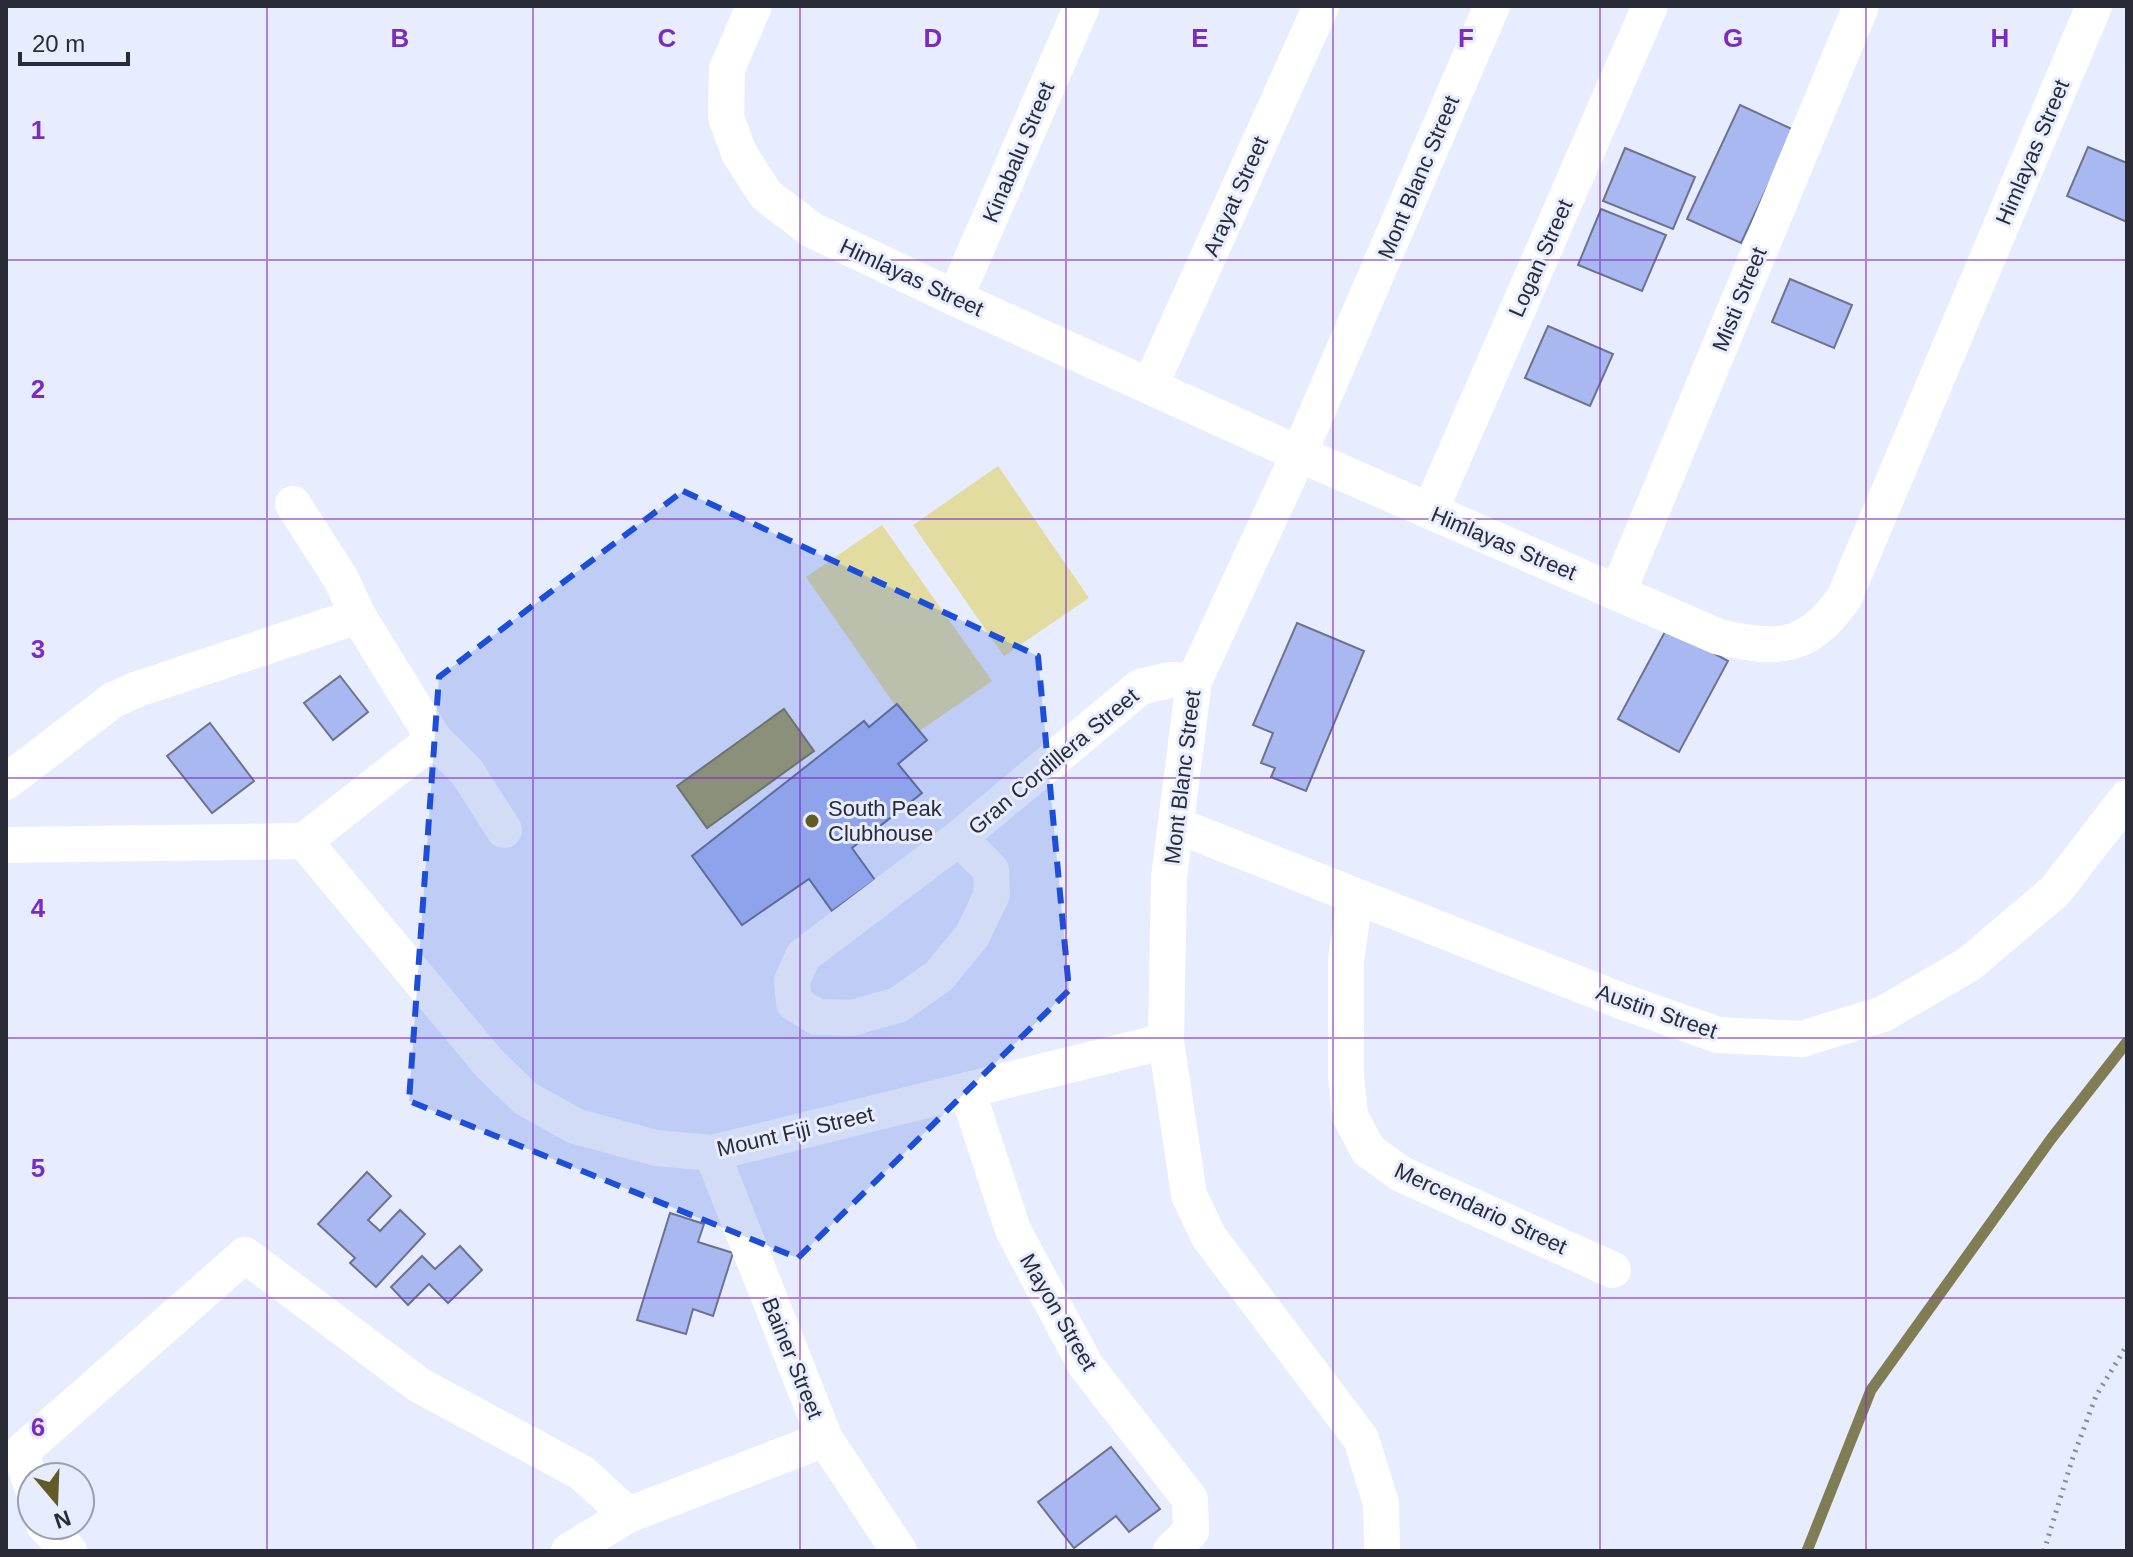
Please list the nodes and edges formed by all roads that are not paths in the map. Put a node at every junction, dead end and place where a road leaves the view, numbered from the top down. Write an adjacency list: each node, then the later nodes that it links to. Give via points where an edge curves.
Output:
1 (754, 6): 8 (street, Himlayas Street, via 727,69 726,117 739,153 766,195 812,230)
2 (1082, 6): 8 (street, Kinabalu Street)
3 (1321, 6): 9 (street, Arayat Street)
4 (1492, 6): 10 (street, Mont Blanc Street)
5 (1650, 6): 12 (street, Logan Street)
6 (1861, 6): 13 (street, Misti Street)
7 (2094, 6): 13 (street, Himlayas Street, via 1844,598 1827,622 1800,640 1760,646 1719,637)
8 (955, 298): 9 (street, Himlayas Street)
9 (1150, 386): 10 (street, Himlayas Street)
10 (1299, 454): 12 (street, Himlayas Street); 15 (street, Mont Blanc Street)
11 (293, 504): 14 (street)
12 (1430, 511): 13 (street, Himlayas Street)
13 (1618, 592)
14 (358, 616): 16 (street); 17 (street, via 113,700)
15 (1194, 681): 19 (street, Mont Blanc Street); 21 (street, Gran Cordillera Street, via 1140,687)
16 (434, 739): 20 (street, via 467,772); 22 (street)
17 (6, 782)
18 (2127, 798): 24 (street, Austin Street, via 2055,891 1969,964 1883,1014 1802,1039 1718,1035)
19 (1176, 825): 24 (street, Austin Street); 25 (street, Mont Blanc Street, via 1169,878)
20 (504, 830)
21 (959, 838): 21 (street, Gran Cordillera Street, via 803,956 792,981 794,1003 817,1017 852,1018 898,1005 939,976 972,936 992,894 991,870)
22 (304, 841): 23 (street); 27 (street, Mount Fiji Street, via 489,1063 525,1098 575,1126 656,1148)
23 (6, 845)
24 (1355, 897): 28 (street, Mercendario Street, via 1346,961 1346,1076 1350,1116 1368,1150 1401,1174)
25 (1166, 1041): 26 (street, Mount Fiji Street); 35 (street, Mont Blanc Street, via 1189,1195 1209,1237 1361,1439 1381,1503)
26 (967, 1090): 27 (street, Mount Fiji Street); 34 (street, Mayon Street, via 1013,1230 1086,1366 1190,1499 1191,1531)
27 (712, 1153): 29 (street, Bainer Street)
28 (1613, 1270)
29 (825, 1439): 31 (street); 33 (street, Bainer Street)
30 (24, 1461): 31 (street, via 21,1452 245,1255 419,1385 582,1473)
31 (628, 1515): 32 (street)
32 (569, 1551)
33 (899, 1551)
34 (1171, 1551)
35 (1382, 1551)

